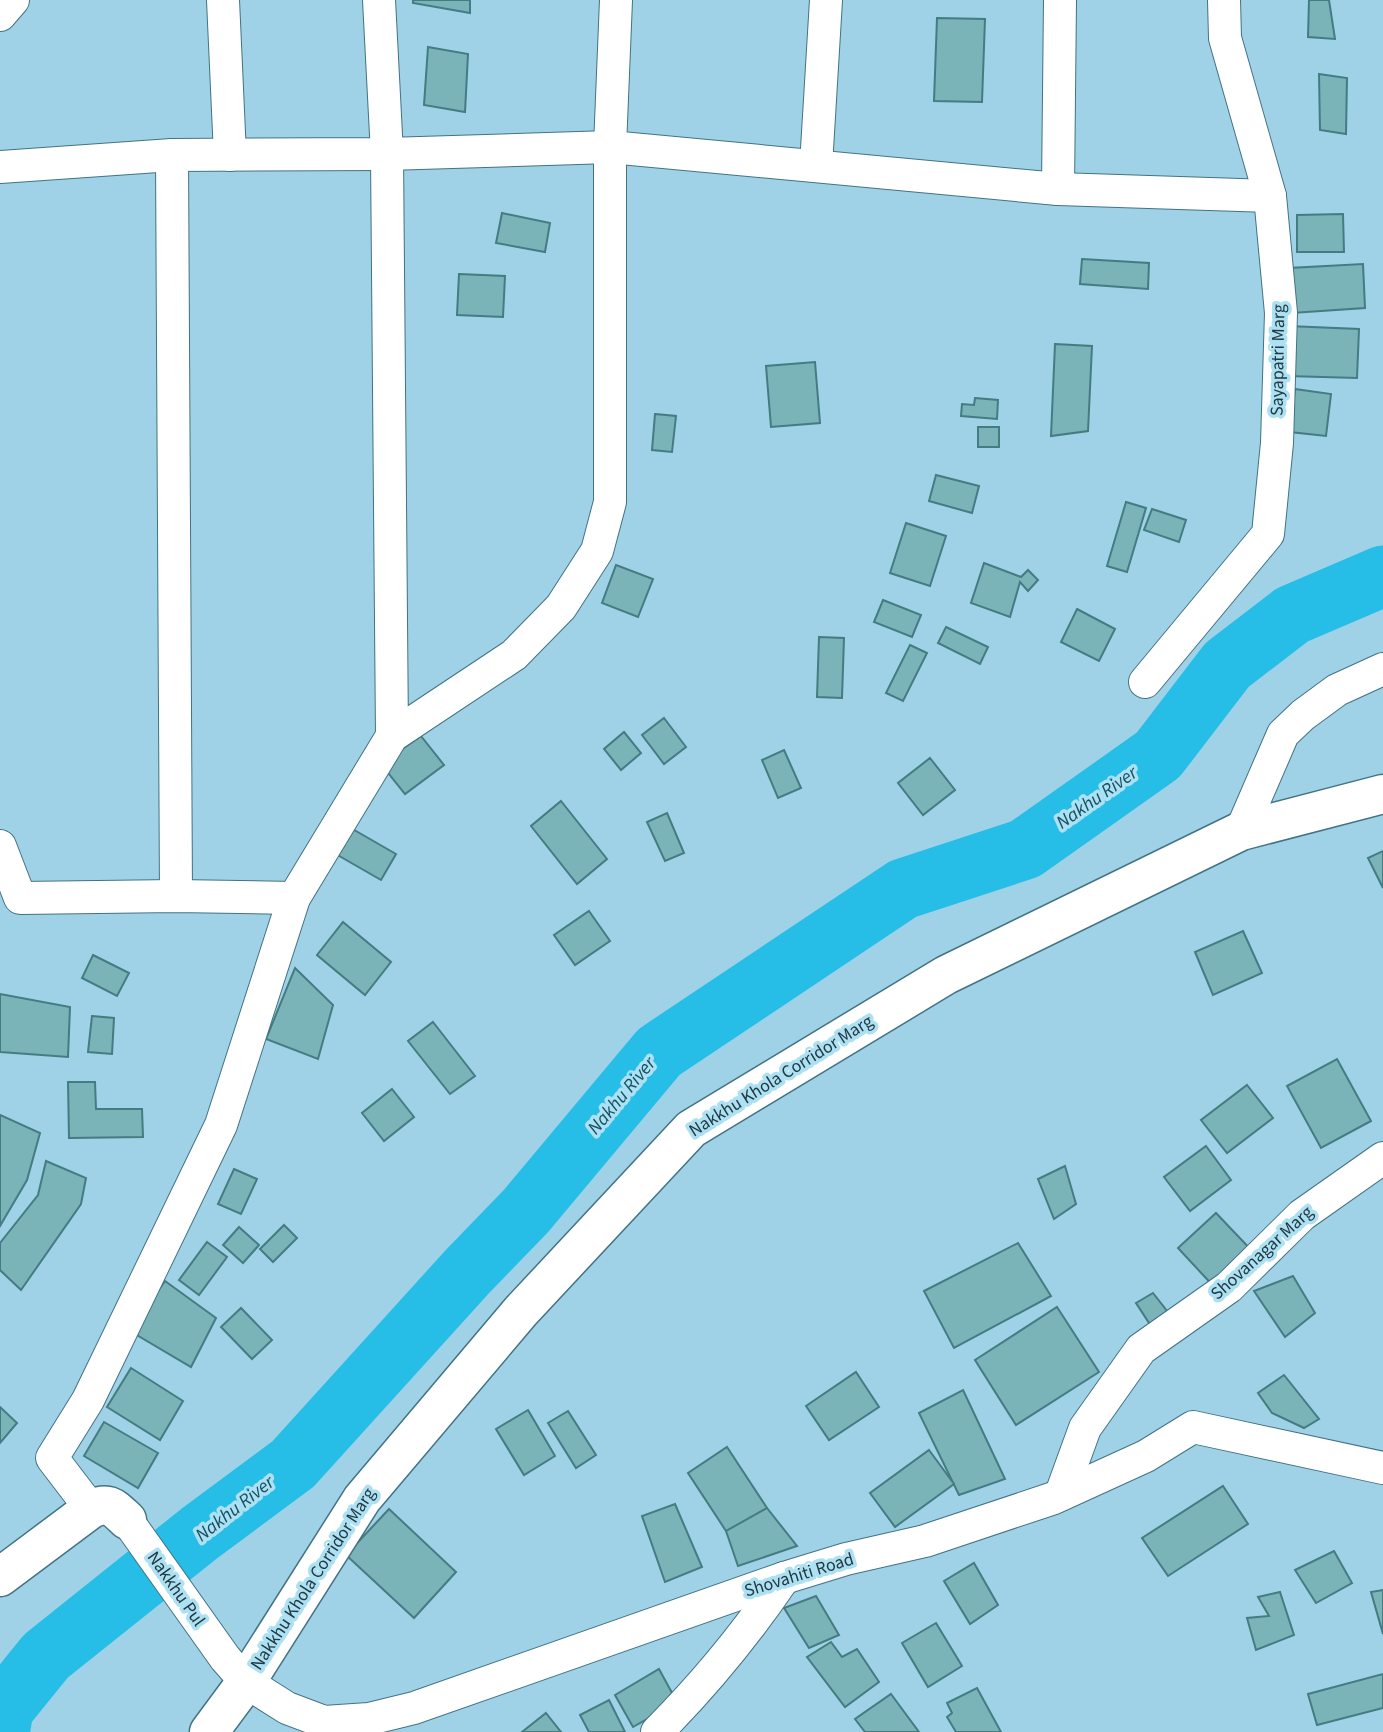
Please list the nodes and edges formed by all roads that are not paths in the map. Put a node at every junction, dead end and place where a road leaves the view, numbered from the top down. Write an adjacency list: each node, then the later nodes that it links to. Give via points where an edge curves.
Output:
1 (13, 0): 8 (street)
2 (223, 0): 12 (street)
3 (379, 0): 10 (street)
4 (616, 0): 9 (street)
5 (826, 0): 13 (street)
6 (1060, 0): 15 (street)
7 (1224, 0): 16 (street, Sayapatri Marg, via 1224,38)
8 (0, 15)
9 (610, 147): 10 (street); 13 (street); 19 (street, via 610,502 597,551 561,607 514,655)
10 (387, 154): 12 (street); 19 (street)
11 (172, 155): 12 (street); 14 (street); 23 (street)
12 (230, 155)
13 (816, 166): 15 (street)
14 (0, 167)
15 (1058, 189): 16 (street)
16 (1270, 196): 18 (street, Sayapatri Marg, via 1281,313 1277,443 1268,534)
17 (1383, 669): 21 (street, via 1337,690 1283,734)
18 (1146, 682)
19 (392, 736): 24 (street)
20 (1383, 794): 21 (street, Nakkhu Khola Corridor Marg)
21 (1241, 831): 32 (street, Nakkhu Khola Corridor Marg, via 946,975 691,1129 520,1311 362,1499)
22 (0, 846): 23 (street, via 20,898)
23 (176, 896): 24 (street)
24 (294, 898): 28 (street, via 221,1125 88,1400 52,1458)
25 (1383, 1158): 27 (street, Shovanagar Marg, via 1302,1214 1229,1287 1141,1349 1085,1428)
26 (1383, 1468): 27 (street, Shovahiti Road, via 1193,1427 1146,1456)
27 (1061, 1494): 31 (street, Shovahiti Road, via 925,1541)
28 (91, 1508): 29 (street, via 112,1506); 30 (street)
29 (127, 1520): 32 (street, Nakkhu Pul)
30 (0, 1577)
31 (784, 1578): 32 (street, Shovahiti Road, via 414,1708 369,1719 324,1721 287,1707); 34 (street, via 749,1629)
32 (236, 1670): 33 (street, Nakkhu Khola Corridor Marg)
33 (209, 1732)
34 (657, 1732)

